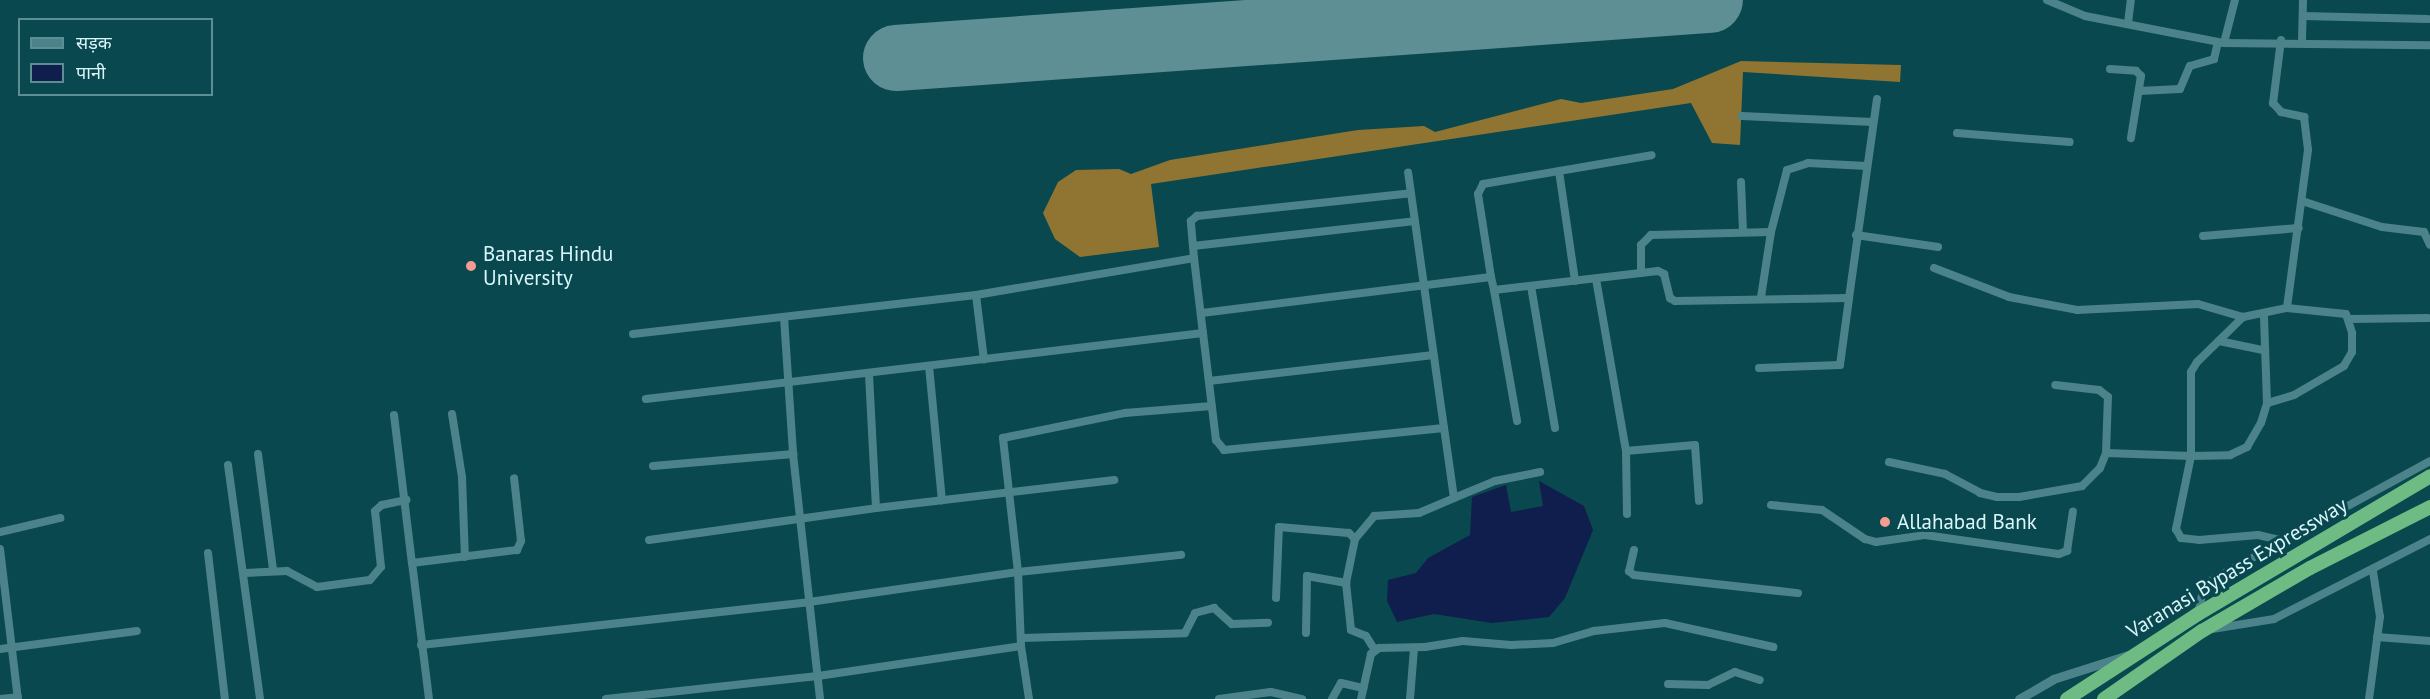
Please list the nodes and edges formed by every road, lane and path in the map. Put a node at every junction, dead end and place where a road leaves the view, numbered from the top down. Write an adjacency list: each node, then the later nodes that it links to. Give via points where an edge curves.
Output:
1 (2047, 0): 7 (street, via 2085,16)
2 (2131, 0): 7 (street)
3 (2235, 0): 10 (street)
4 (2303, 0): 5 (street)
5 (2303, 16): 6 (street); 9 (street)
6 (2428, 20)
7 (2128, 23): 10 (street)
8 (2281, 40): 9 (street); 10 (street); 26 (street, via 2272,99 2281,112 2301,116 2306,121 2308,150)
9 (2302, 41): 11 (street)
10 (2221, 42): 13 (street, via 2214,59 2190,66 2180,89)
11 (2430, 45)
12 (2110, 69): 13 (street, via 2140,72)
13 (2139, 91): 18 (street)
14 (1877, 99): 16 (street)
15 (1742, 116): 16 (street)
16 (1874, 122): 21 (street)
17 (1958, 133): 19 (street)
18 (2131, 138)
19 (2070, 142)
20 (1652, 155): 22 (street)
21 (1867, 166): 30 (street, via 1808,163 1787,170); 31 (street)
22 (1559, 171): 39 (street, via 1478,188); 41 (street)
23 (1408, 172): 25 (street)
24 (1741, 182): 29 (street)
25 (1411, 193): 27 (street); 34 (street, via 1197,216 1191,221)
26 (2302, 201): 28 (street); 33 (street, via 2382,227 2424,232)
27 (1415, 221): 34 (street); 42 (street)
28 (2299, 228): 32 (street); 48 (street)
29 (1743, 232): 30 (street); 38 (street, via 1651,234 1641,245)
30 (1771, 232): 46 (street)
31 (1856, 235): 35 (street); 47 (street)
32 (2203, 236)
33 (2430, 245)
34 (1193, 246): 36 (street)
35 (1938, 246)
36 (1194, 258): 45 (street); 49 (street)
37 (1934, 268): 52 (street, via 2032,303 2077,310 2198,304)
38 (1641, 273): 40 (street); 46 (street, via 1664,274 1670,298 1675,301)
39 (1491, 277): 42 (street); 44 (street)
40 (1596, 279): 41 (street); 75 (street)
41 (1575, 281): 43 (street)
42 (1422, 285): 49 (street); 59 (street)
43 (1531, 286): 44 (street); 74 (street)
44 (1494, 290): 72 (street)
45 (976, 295): 51 (street); 60 (street)
46 (1761, 297): 47 (street)
47 (1850, 298): 62 (street, via 1840,365)
48 (2287, 308): 50 (street); 54 (street, via 2341,312)
49 (1202, 313): 55 (street)
50 (2264, 315): 52 (street); 58 (street)
51 (784, 317): 56 (street); 64 (street)
52 (2243, 317): 57 (street)
53 (2428, 318): 54 (street)
54 (2350, 319): 68 (street, via 2352,352 2344,366 2294,395)
55 (1203, 333): 60 (street); 65 (street)
56 (633, 334)
57 (2219, 340): 58 (street); 79 (street, via 2191,372)
58 (2263, 350): 68 (street)
59 (1433, 356): 65 (street); 73 (street)
60 (984, 360): 61 (street)
61 (929, 366): 63 (street); 91 (street)
62 (1759, 368)
63 (869, 373): 64 (street); 95 (street)
64 (788, 381): 67 (street); 78 (street)
65 (1209, 381): 69 (street)
66 (2055, 385): 76 (street, via 2104,392 2109,403)
67 (646, 399)
68 (2267, 404): 79 (street, via 2261,423 2241,451)
69 (1212, 406): 73 (street, via 1216,440 1224,450); 88 (street, via 1125,413 1008,434 1003,445)
70 (452, 414): 109 (street, via 462,477)
71 (394, 415): 90 (street)
72 (1517, 421)
73 (1444, 428): 89 (street)
74 (1555, 428)
75 (1626, 451): 92 (street, via 1695,445); 97 (street)
76 (2106, 453): 79 (street); 81 (street, via 2100,468 2082,486 2019,497 1980,493 1945,474)
77 (258, 454): 111 (street)
78 (793, 454): 83 (street); 99 (street)
79 (2191, 456): 104 (street, via 2178,504 2176,529 2181,538 2220,540 2258,535)
80 (2430, 461): 104 (street)
81 (1889, 462)
82 (228, 465): 114 (street)
83 (653, 466)
84 (1540, 472): 89 (street, via 1495,481)
85 (2430, 476): 119 (highway, Varanasi Bypass Expressway)
86 (514, 478): 109 (street, via 520,546 511,552)
87 (1114, 480): 88 (street)
88 (1008, 492): 91 (street); 113 (street)
89 (1454, 498): 101 (street, via 1419,513 1374,516)
90 (406, 500): 110 (street); 111 (street, via 382,505 375,511 381,567 377,576 317,587 294,573)
91 (942, 500): 95 (street)
92 (1699, 501)
93 (1771, 505): 96 (street, via 1822,510 1865,539 1876,542 1925,535 2059,554 2067,551)
94 (2430, 507): 121 (highway, Varanasi Bypass Expressway, via 2310,568)
95 (876, 508): 99 (street)
96 (2073, 511)
97 (1627, 514)
98 (60, 518): 100 (street)
99 (800, 520): 103 (street); 118 (street)
100 (0, 532)
101 (1355, 539): 115 (street); 117 (street, via 1349,533 1280,527)
102 (2430, 539): 112 (street)
103 (649, 540)
104 (2280, 540): 119 (street, via 2212,580 2202,595)
105 (0, 549): 128 (street)
106 (1634, 550): 116 (street, via 1629,570 1634,575)
107 (208, 553): 140 (street)
108 (1180, 555): 113 (street)
109 (465, 557): 110 (street)
110 (412, 563): 127 (street)
111 (273, 570): 114 (street)
112 (2373, 571): 121 (street, via 2274,619); 124 (street, via 2379,601)
113 (1018, 572): 118 (street); 126 (street)
114 (244, 573): 141 (street)
115 (1346, 583): 123 (street, via 1307,576); 132 (street, via 1351,630 1366,636)
116 (1798, 593)
117 (1276, 598)
118 (809, 602): 127 (street); 134 (street)
119 (2198, 614): 133 (highway, Varanasi Bypass Expressway)
120 (1268, 623): 126 (street, via 1232,624 1214,608 1195,613 1185,633)
121 (2202, 631): 153 (highway, Varanasi Bypass Expressway)
122 (136, 632): 128 (street)
123 (1306, 633)
124 (2377, 637): 125 (street); 154 (street)
125 (2430, 641)
126 (1021, 642): 134 (street); 145 (street)
127 (421, 645): 142 (street)
128 (11, 646): 131 (street); 138 (street)
129 (1773, 647): 130 (street, via 1665,623 1594,631 1553,643 1463,641)
130 (1414, 648): 132 (street); 150 (street)
131 (0, 649)
132 (1374, 649): 137 (street)
133 (2136, 652): 151 (street, via 2053,679); 152 (highway, Varanasi Bypass Expressway)
134 (818, 676): 143 (street); 144 (street)
135 (1760, 680): 136 (street, via 1731,672 1708,685)
136 (1668, 684)
137 (1363, 688): 148 (street, via 1341,683); 149 (street)
138 (18, 698): 139 (street)
139 (0, 699)
140 (225, 699)
141 (260, 699)
142 (429, 699)
143 (606, 699)
144 (820, 699)
145 (1029, 699)
146 (1219, 699): 147 (street, via 1271,692)
147 (1302, 699)
148 (1332, 699)
149 (1361, 699)
150 (1410, 699)
151 (2019, 699)
152 (2067, 699)
153 (2104, 699)
154 (2369, 699)

